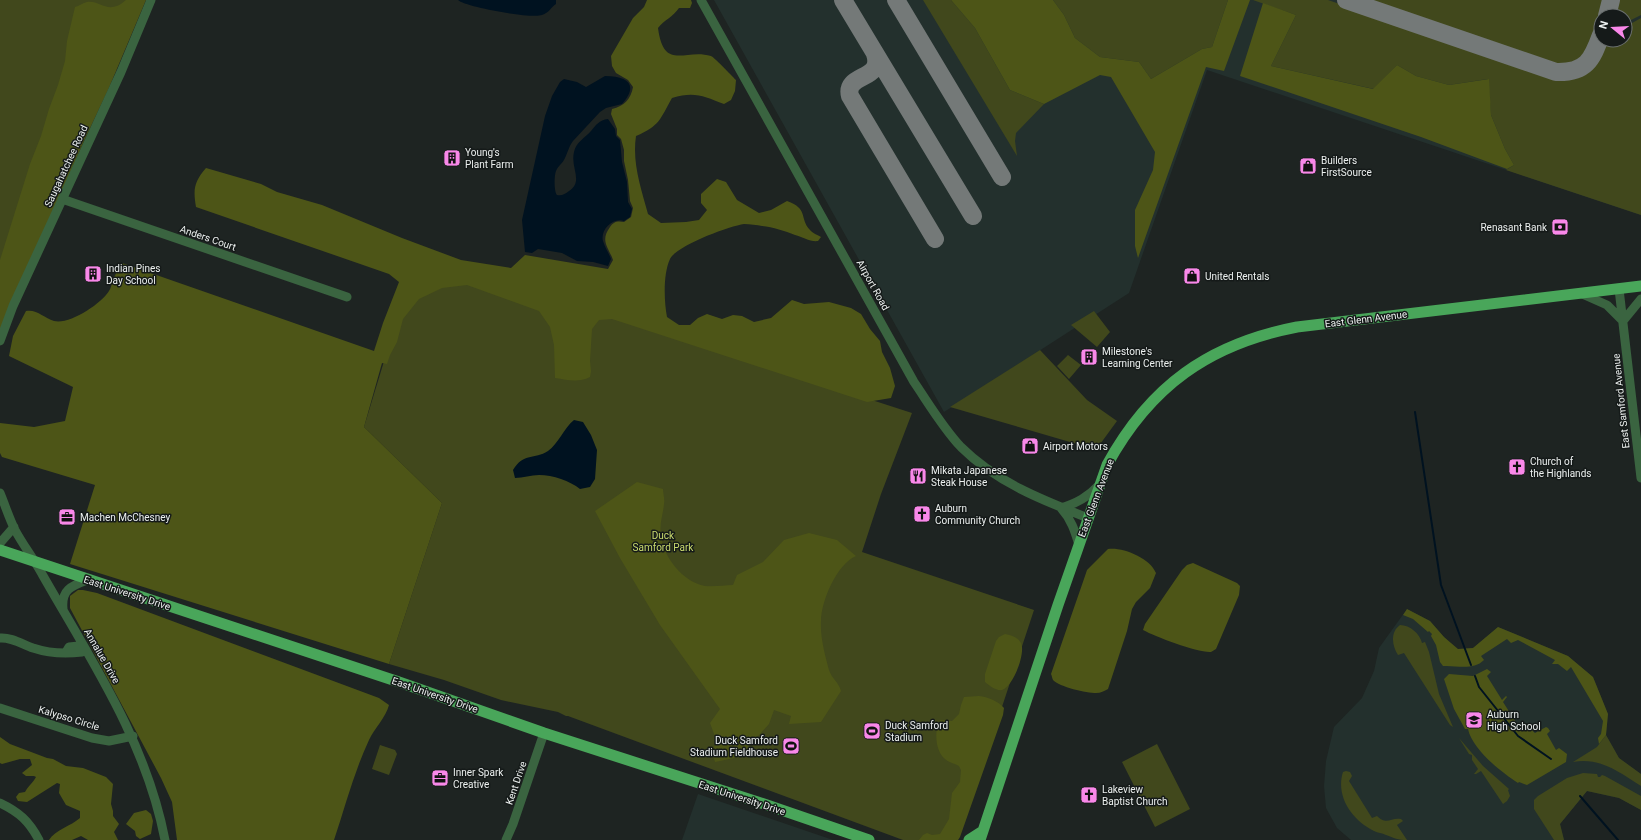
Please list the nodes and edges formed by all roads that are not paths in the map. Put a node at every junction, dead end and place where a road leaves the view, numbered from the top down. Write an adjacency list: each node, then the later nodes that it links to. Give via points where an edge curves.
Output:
1 (151, 0): 3 (street, Saugahatchee Road, via 121,72)
2 (701, 0): 15 (street, Airport Road, via 914,382 936,416 984,468 1004,481)
3 (62, 199): 7 (street, Anders Court); 10 (street, Saugahatchee Road, via 13,306)
4 (1641, 286): 5 (main road, East Glenn Avenue)
5 (1620, 289): 6 (main road, East Glenn Avenue); 9 (street, East Samford Avenue)
6 (1580, 293): 9 (street, via 1607,305); 13 (main road, East Glenn Avenue, via 1297,327 1258,336 1228,347 1181,375 1146,407 1118,445)
7 (347, 297)
8 (1641, 299): 9 (street)
9 (1623, 321): 11 (street, East Samford Avenue)
10 (0, 341)
11 (1637, 420): 12 (street, East Samford Avenue)
12 (1641, 478)
13 (1099, 485): 15 (street, via 1080,501); 16 (main road, East Glenn Avenue)
14 (0, 493): 17 (street, Annalue Drive)
15 (1061, 508): 16 (street, Airport Road); 19 (street, via 1069,518)
16 (1088, 518): 19 (main road, East Glenn Avenue)
17 (14, 527): 18 (street); 21 (street, Annalue Drive)
18 (0, 543)
19 (1079, 545): 30 (main road, East Glenn Avenue)
20 (0, 550): 21 (main road, East University Drive)
21 (36, 562): 22 (main road, East University Drive); 23 (street, Annalue Drive)
22 (87, 580): 23 (street, via 67,590 63,599); 27 (main road, East University Drive, via 399,682)
23 (63, 610): 25 (street, Annalue Drive)
24 (0, 638): 25 (street, via 40,650 70,653 82,652)
25 (85, 649): 28 (street, Annalue Drive, via 108,687)
26 (0, 708): 28 (street, Kalypso Circle, via 92,738 108,741)
27 (544, 733): 33 (street, Kent Drive); 34 (main road, East University Drive)
28 (132, 736): 32 (street, Annalue Drive, via 151,784)
29 (0, 803): 31 (street, via 16,810 32,826)
30 (983, 837): 35 (main road)
31 (39, 840)
32 (165, 840)
33 (506, 840)
34 (869, 840)
35 (969, 840)

